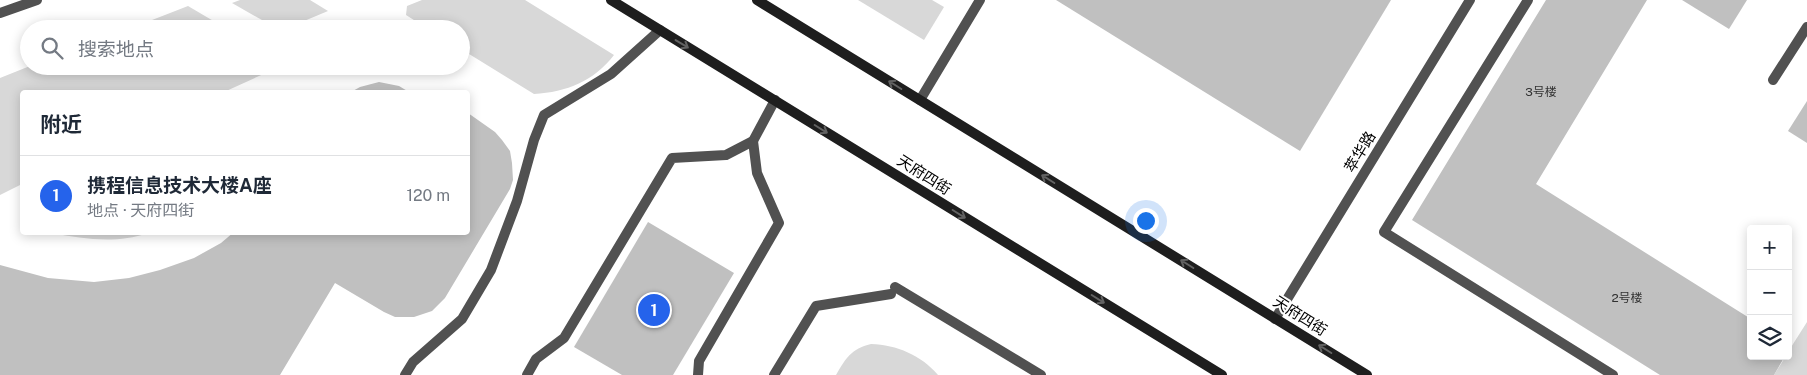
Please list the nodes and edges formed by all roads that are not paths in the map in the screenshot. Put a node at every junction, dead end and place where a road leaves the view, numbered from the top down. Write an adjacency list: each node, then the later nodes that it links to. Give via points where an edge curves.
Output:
1 (37, 0): 7 (street)
2 (611, 0): 9 (main road, 天府四街)
3 (757, 0): 12 (main road, 天府四街, one-way to 3)
4 (980, 0): 12 (street)
5 (1470, 0): 14 (street, 萃华路)
6 (1528, 0): 22 (street, via 1384,232)
7 (0, 13)
8 (1807, 27): 10 (street)
9 (660, 30): 11 (main road, 天府四街, one-way to 11); 15 (street, via 611,74 544,115 491,270 462,319 413,362)
10 (1773, 80)
11 (775, 100): 13 (street); 20 (main road, 天府四街, one-way to 20)
12 (920, 100): 14 (main road, 天府四街, one-way to 12)
13 (753, 142): 16 (street, via 726,155 672,158 564,338 536,360); 17 (street, via 757,173 779,223 699,361)
14 (1275, 319): 21 (main road, 天府四街, one-way to 14)
15 (405, 375)
16 (527, 375)
17 (698, 375)
18 (774, 375): 19 (street, via 816,306 893,290)
19 (1041, 375)
20 (1222, 375)
21 (1367, 375)
22 (1613, 375)

